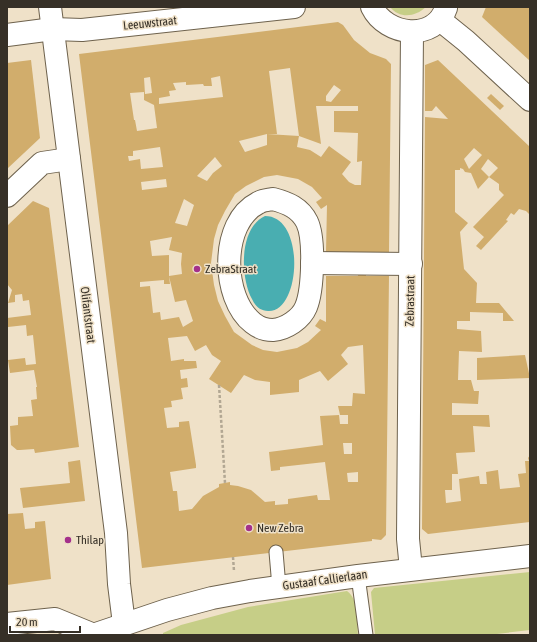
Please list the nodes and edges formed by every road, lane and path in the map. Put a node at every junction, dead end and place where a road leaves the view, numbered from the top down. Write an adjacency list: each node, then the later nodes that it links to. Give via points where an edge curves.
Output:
1 (50, 7): 5 (street, Olifantstraat)
2 (294, 7): 5 (street, Leeuwstraat, via 82,30)
3 (372, 7): 6 (street, via 382,20 393,28)
4 (443, 14): 6 (street, via 430,28); 8 (street, via 466,41)
5 (53, 30): 7 (street, Leeuwstraat); 9 (street, Olifantstraat)
6 (412, 32): 12 (street, Zebrastraat)
7 (7, 35)
8 (530, 100)
9 (68, 159): 10 (street, via 42,163); 21 (street, Olifantstraat, via 116,533)
10 (7, 196)
11 (312, 262): 11 (street, via 312,241 307,222 299,211 288,203 273,199 259,202 248,211 239,222 234,235 229,264 233,293 246,318 258,326 272,330 286,327 298,318 306,307); 12 (street)
12 (411, 264): 17 (street, Zebrastraat, via 408,539)
13 (219, 386): 14 (path)
14 (225, 483)
15 (276, 552): 19 (lane)
16 (530, 556): 17 (street, Gustaaf Callierlaan)
17 (411, 569): 18 (street, Gustaaf Callierlaan)
18 (358, 576): 19 (street, Gustaaf Callierlaan); 23 (lane)
19 (279, 587): 21 (street, Gustaaf Callierlaan, via 212,598 167,610)
20 (7, 624): 22 (street, via 55,618)
21 (124, 631): 22 (street, Gustaaf Callierlaan)
22 (94, 635)
23 (366, 635)

